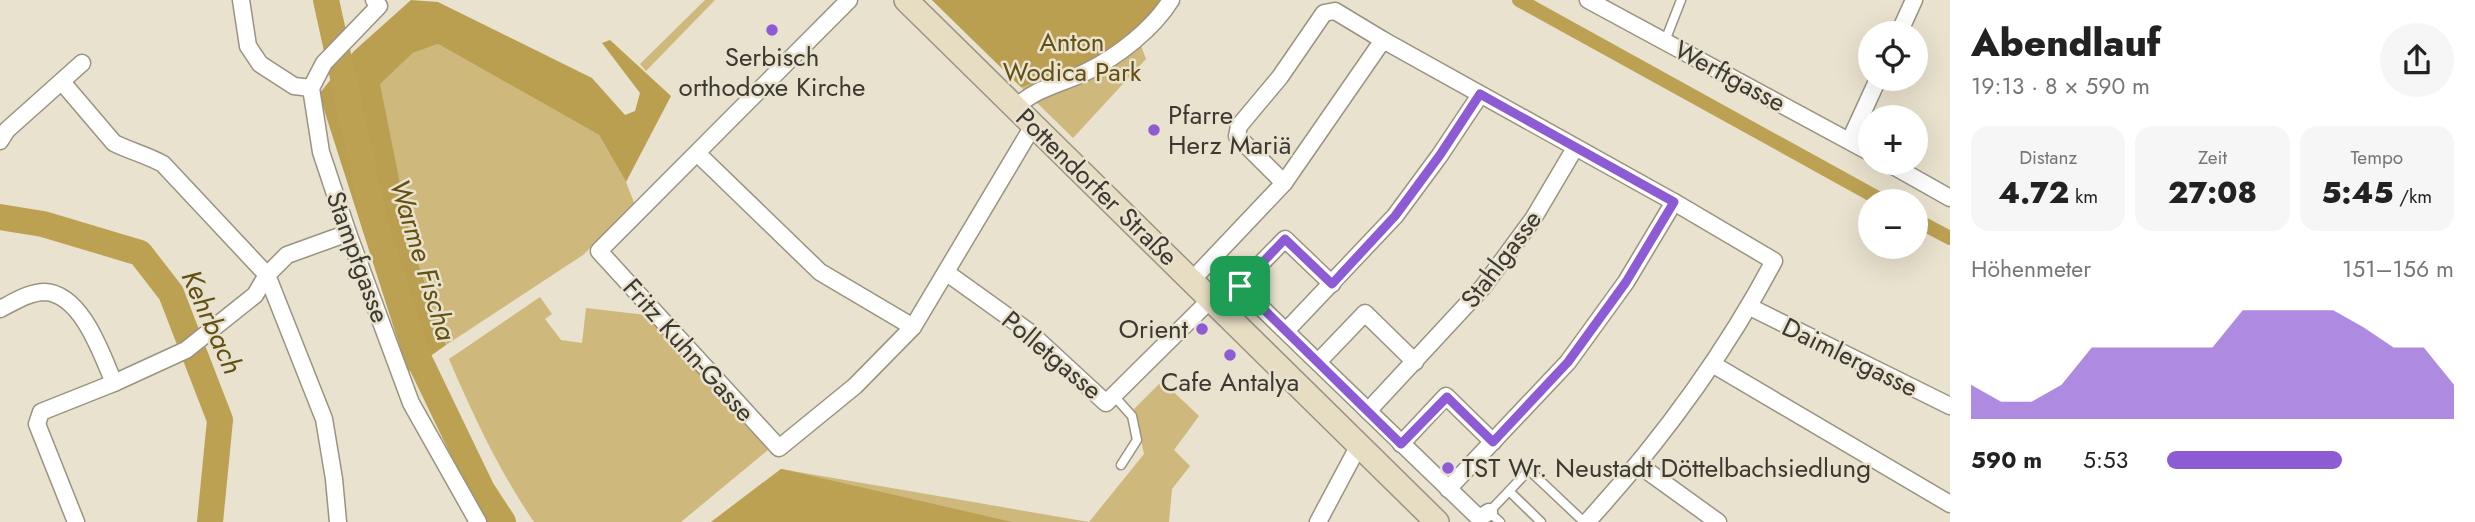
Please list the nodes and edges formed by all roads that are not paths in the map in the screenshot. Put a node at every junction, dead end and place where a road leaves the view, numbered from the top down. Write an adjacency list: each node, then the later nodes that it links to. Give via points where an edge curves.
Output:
1 (241, 0): 14 (street, via 248,46 260,64 294,86)
2 (849, 0): 23 (street)
3 (906, 0): 17 (main road, Pottendorfer Straße)
4 (1171, 0): 17 (street, via 1139,35 1105,61 1045,87)
5 (1589, 0): 11 (street, Werftgasse)
6 (1681, 0): 11 (lane)
7 (1914, 0): 9 (street)
8 (380, 2): 14 (street, via 324,63)
9 (1904, 21)
10 (1383, 40): 16 (street); 25 (street); 25 (street, via 1335,11 1324,13 1239,126 1237,136)
11 (1665, 41): 19 (street, Werftgasse)
12 (82, 63): 13 (street)
13 (62, 82): 20 (street); 31 (street, via 114,143 163,164)
14 (311, 88): 28 (street, Stampfgasse, via 321,152)
15 (1872, 91): 19 (street)
16 (1480, 94): 22 (street); 33 (street, via 1395,216)
17 (1016, 108): 18 (main road, Pottendorfer Straße)
18 (1033, 126): 30 (street); 32 (main road, Pottendorfer Straße)
19 (1850, 140): 21 (street, Werftgasse)
20 (0, 141)
21 (1858, 145)
22 (1576, 148): 27 (street); 41 (street, Stahlgasse, via 1533,219 1483,287)
23 (697, 153): 38 (street, via 820,272); 38 (street, Fritz Kuhn-Gasse, via 599,251 779,449 855,386)
24 (1909, 175): 26 (street)
25 (1284, 183): 29 (street)
26 (1950, 198)
27 (1674, 202): 36 (street, via 1774,261); 47 (street, via 1626,282 1568,362)
28 (348, 233): 31 (street, via 286,255); 58 (street, Stampfgasse, via 411,403)
29 (1212, 260): 32 (street); 34 (street, Pottendorfer Straße)
30 (947, 273): 38 (street); 44 (street, Polletgasse, via 1028,331 1106,403)
31 (267, 275): 43 (street, via 255,295 206,336); 57 (street, via 324,419)
32 (1192, 280): 35 (main road, Pottendorfer Straße)
33 (1332, 284): 34 (street, via 1285,239); 39 (street)
34 (1240, 286): 39 (street, Pottendorfer Straße)
35 (1211, 299): 44 (street, Polletgasse); 49 (main road, Pottendorfer Straße)
36 (1750, 307): 42 (street); 45 (street, Daimlergasse)
37 (0, 309): 43 (street, via 28,295 58,295 89,328)
38 (913, 327)
39 (1286, 331): 40 (street, Pottendorfer Straße)
40 (1318, 362): 41 (street, via 1365,313); 46 (street, Pottendorfer Straße)
41 (1415, 362): 46 (street, Stahlgasse)
42 (1714, 365): 51 (street); 54 (street)
43 (114, 383): 56 (street, via 41,412 37,424)
44 (1114, 396): 50 (lane, via 1132,416 1137,440)
45 (1950, 406)
46 (1368, 411): 48 (street, Pottendorfer Straße)
47 (1493, 442): 48 (street, via 1447,397); 52 (street)
48 (1401, 444): 52 (street, Pottendorfer Straße)
49 (1359, 445): 59 (street); 60 (main road, Pottendorfer Straße)
50 (1121, 465)
51 (1639, 465): 62 (street); 63 (street)
52 (1448, 489): 55 (street, Pottendorfer Straße, via 1479,518)
53 (1509, 491): 55 (lane); 61 (lane); 62 (lane, via 1530,470)
54 (1950, 504)
55 (1495, 517)
56 (76, 522)
57 (338, 522)
58 (478, 522)
59 (1318, 522)
60 (1437, 522)
61 (1541, 522)
62 (1586, 522)
63 (1718, 522)

